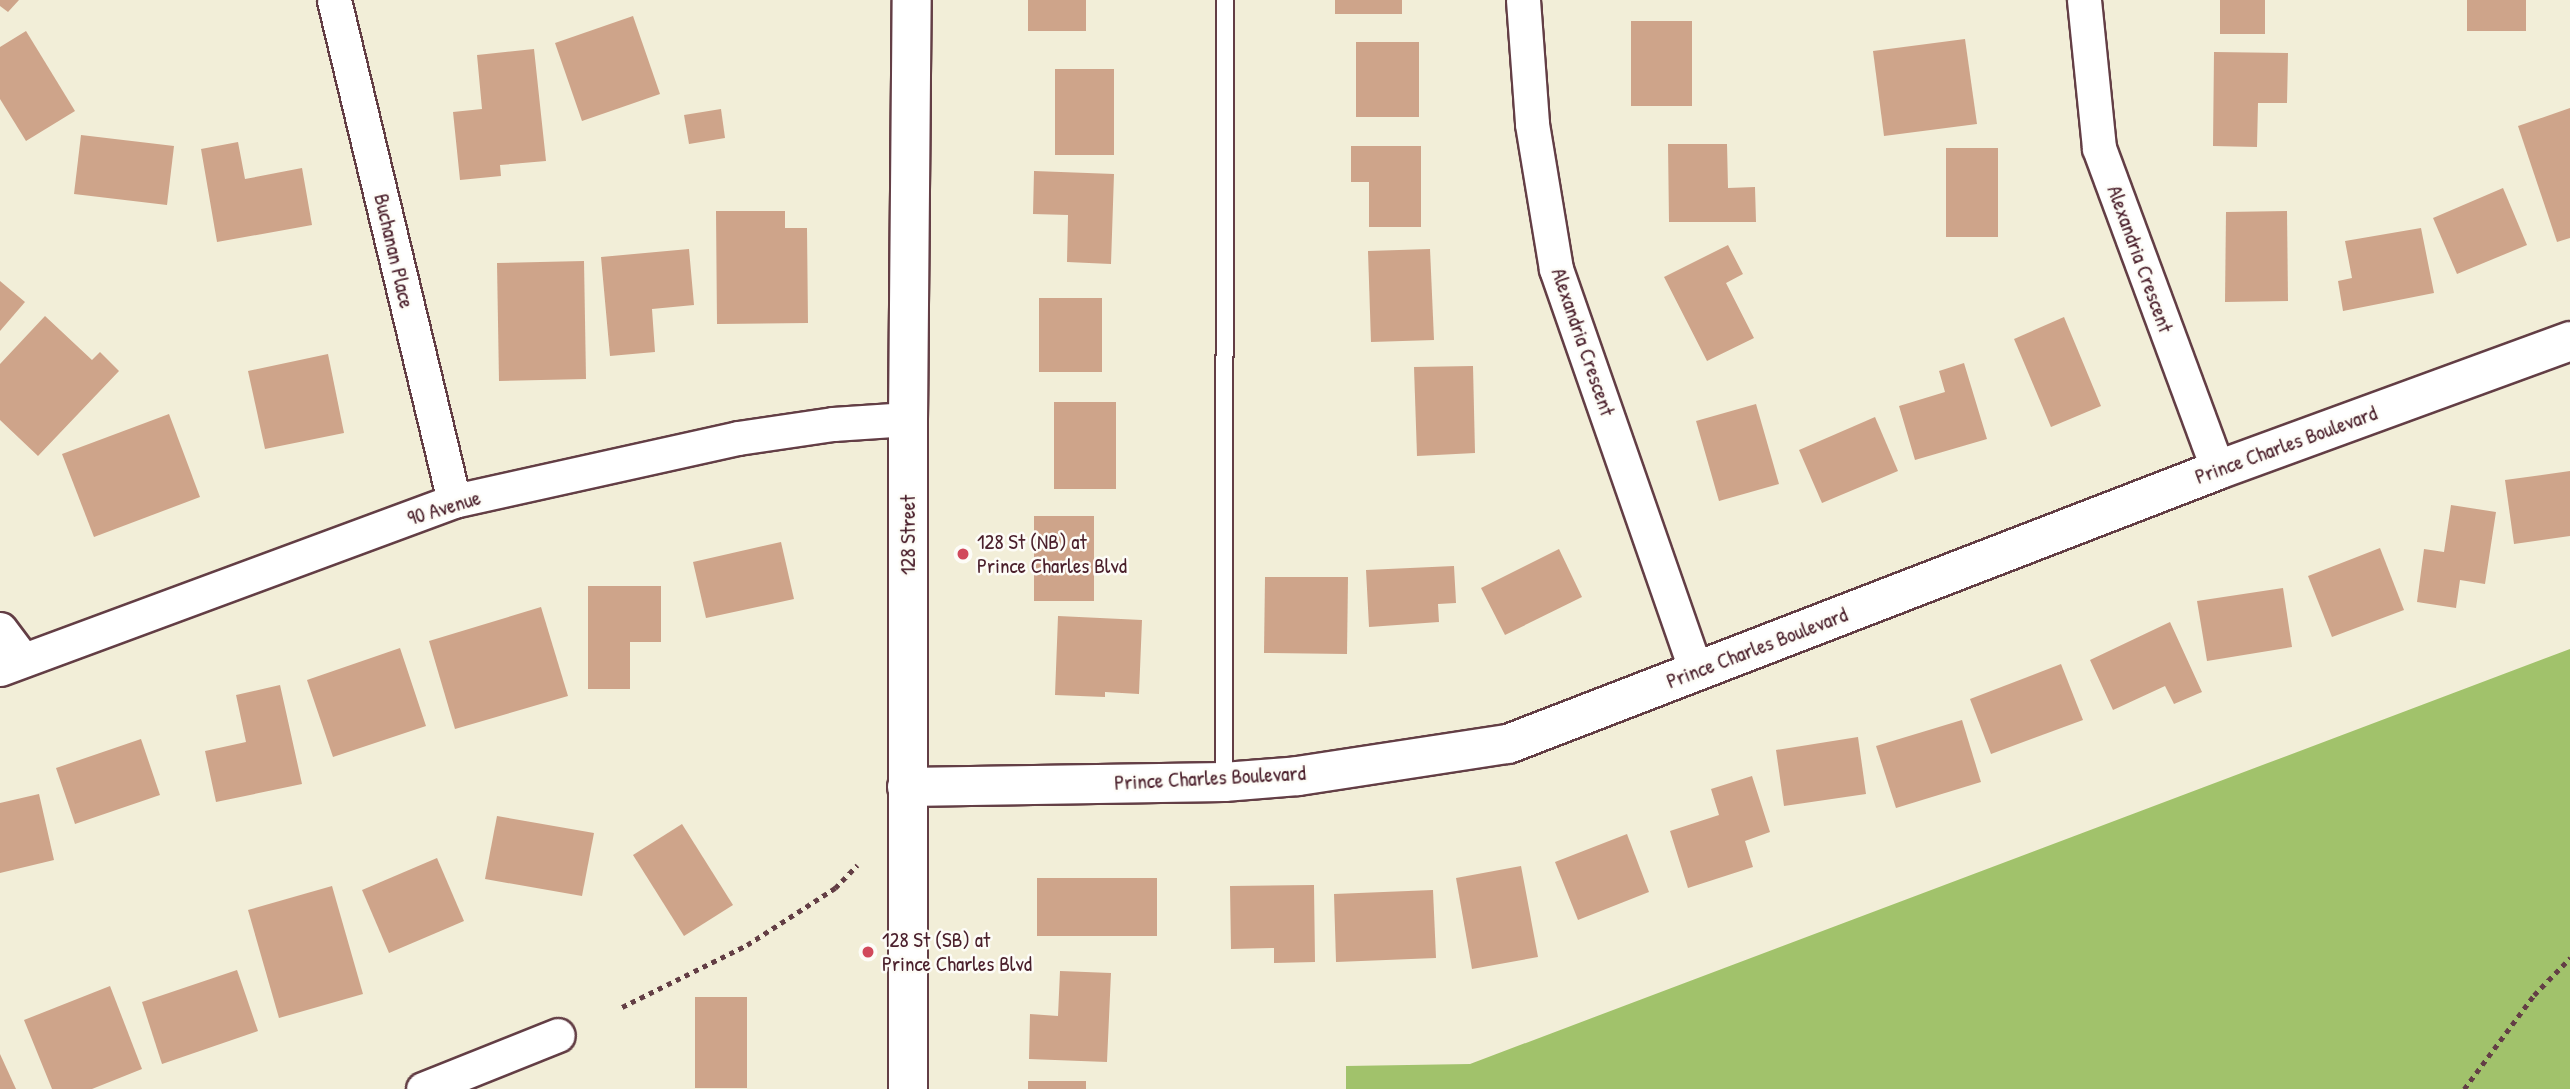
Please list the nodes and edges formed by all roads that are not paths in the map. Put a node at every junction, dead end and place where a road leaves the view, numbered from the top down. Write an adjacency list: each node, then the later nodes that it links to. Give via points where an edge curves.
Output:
1 (334, 0): 9 (street, Buchanan Place)
2 (912, 0): 7 (street, 128 Street)
3 (1225, 0): 13 (lane)
4 (1523, 0): 12 (street, Alexandria Crescent, via 1532,124 1556,269)
5 (2084, 0): 8 (street, Alexandria Crescent, via 2099,148)
6 (2570, 341): 8 (street, Prince Charles Boulevard)
7 (908, 419): 9 (street, 90 Avenue, via 738,438); 14 (street, 128 Street)
8 (2218, 470): 12 (street, Prince Charles Boulevard)
9 (454, 501): 11 (street, 90 Avenue)
10 (0, 628): 11 (street)
11 (12, 664)
12 (1696, 672): 13 (street, Prince Charles Boulevard, via 1508,744 1298,776)
13 (1224, 782): 14 (street, Prince Charles Boulevard)
14 (908, 787): 16 (street, 128 Street)
15 (558, 1035): 17 (street)
16 (907, 1082)
17 (423, 1089)

